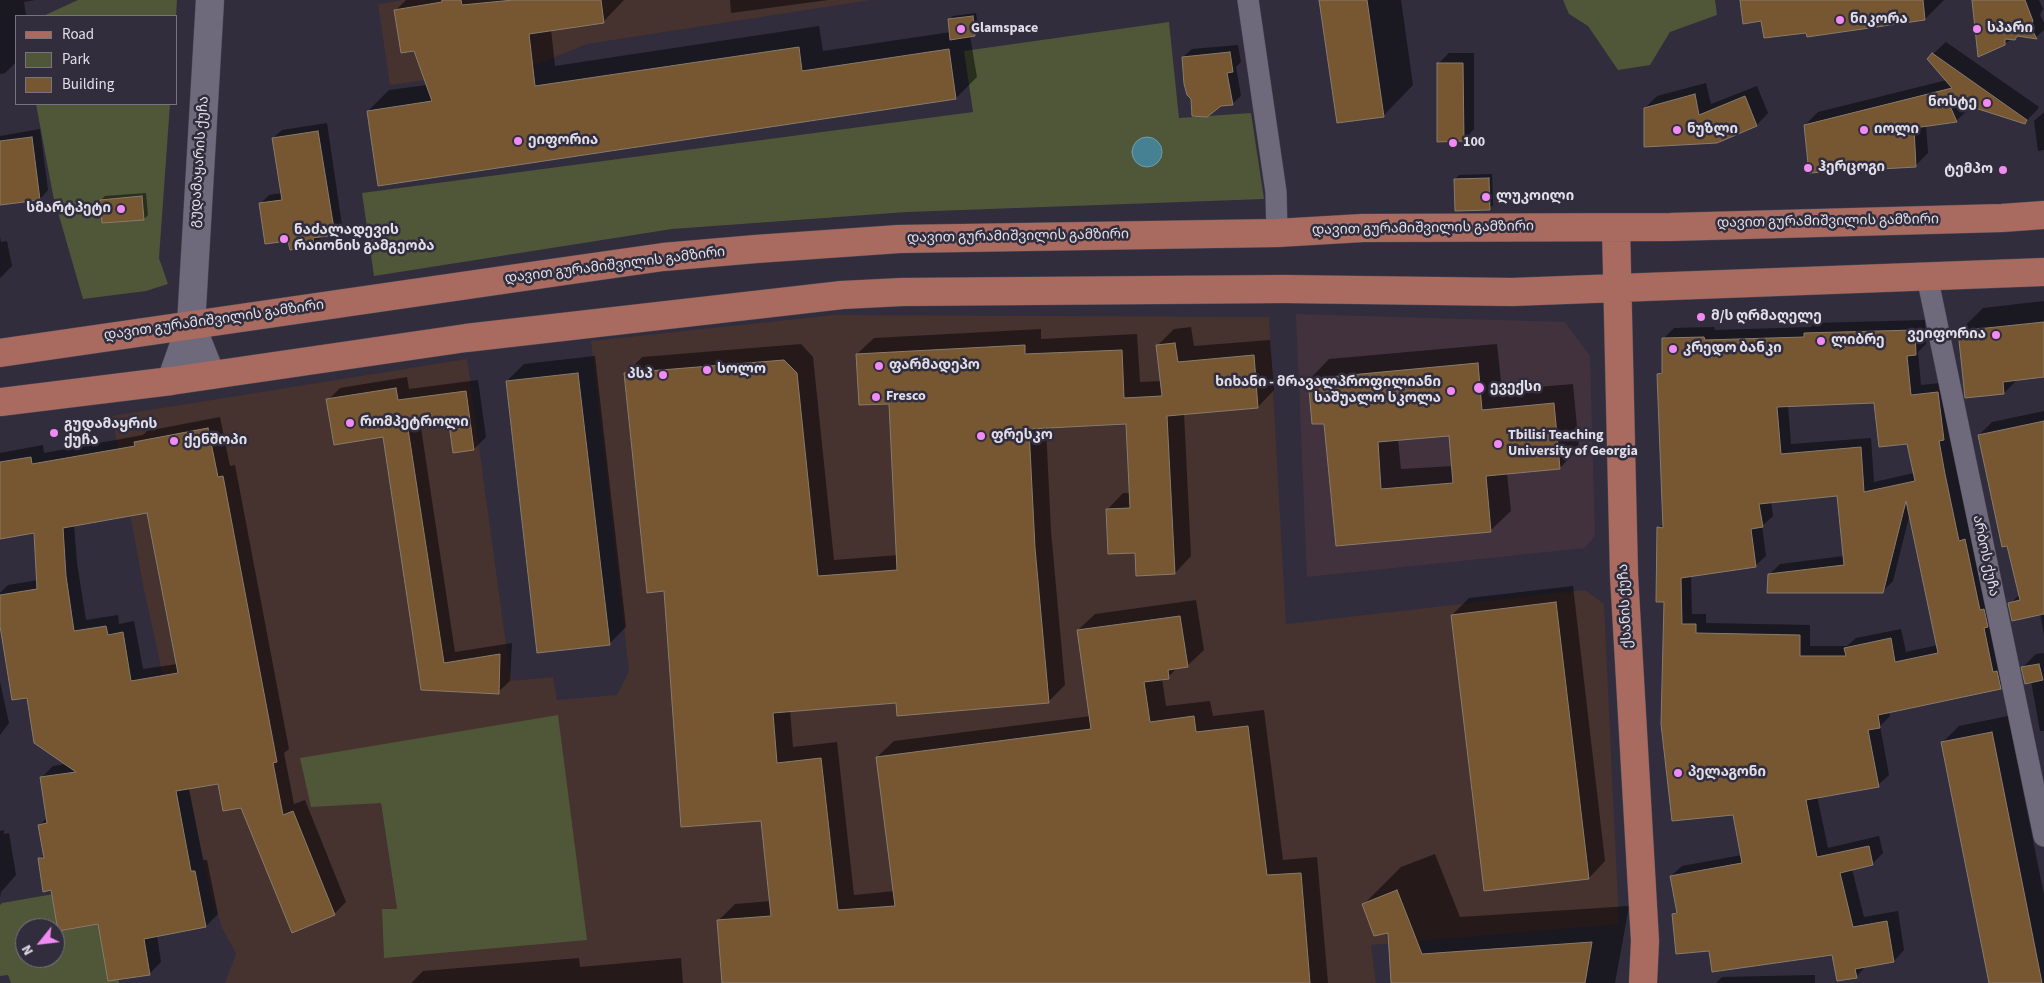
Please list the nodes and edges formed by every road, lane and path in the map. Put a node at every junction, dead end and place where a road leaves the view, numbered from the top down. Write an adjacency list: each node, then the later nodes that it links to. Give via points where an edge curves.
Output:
1 (210, 0): 9 (street, გუდამაყარის ქუჩა)
2 (1248, 0): 5 (street, via 1276,192)
3 (2044, 215): 4 (main road, დავით გურამიშვილის გამზირი)
4 (1616, 228): 5 (main road, დავით გურამიშვილის გამზირი, via 1363,228); 8 (main road, ქსანის ქუჩა)
5 (1277, 233): 9 (main road, დავით გურამიშვილის გამზირი, via 899,239 756,249 663,257)
6 (2044, 272): 7 (main road)
7 (1926, 276): 8 (main road); 14 (street, არბოს ქუჩა)
8 (1617, 289): 11 (main road, via 1512,292 1084,290 842,295 466,338); 15 (main road, ქსანის ქუჩა, via 1626,611 1645,941)
9 (191, 325): 10 (main road, დავით გურამიშვილის გამზირი); 11 (street); 12 (street)
10 (0, 353)
11 (211, 375): 12 (main road)
12 (171, 381): 13 (main road)
13 (0, 402)
14 (2044, 836)
15 (1643, 983)

